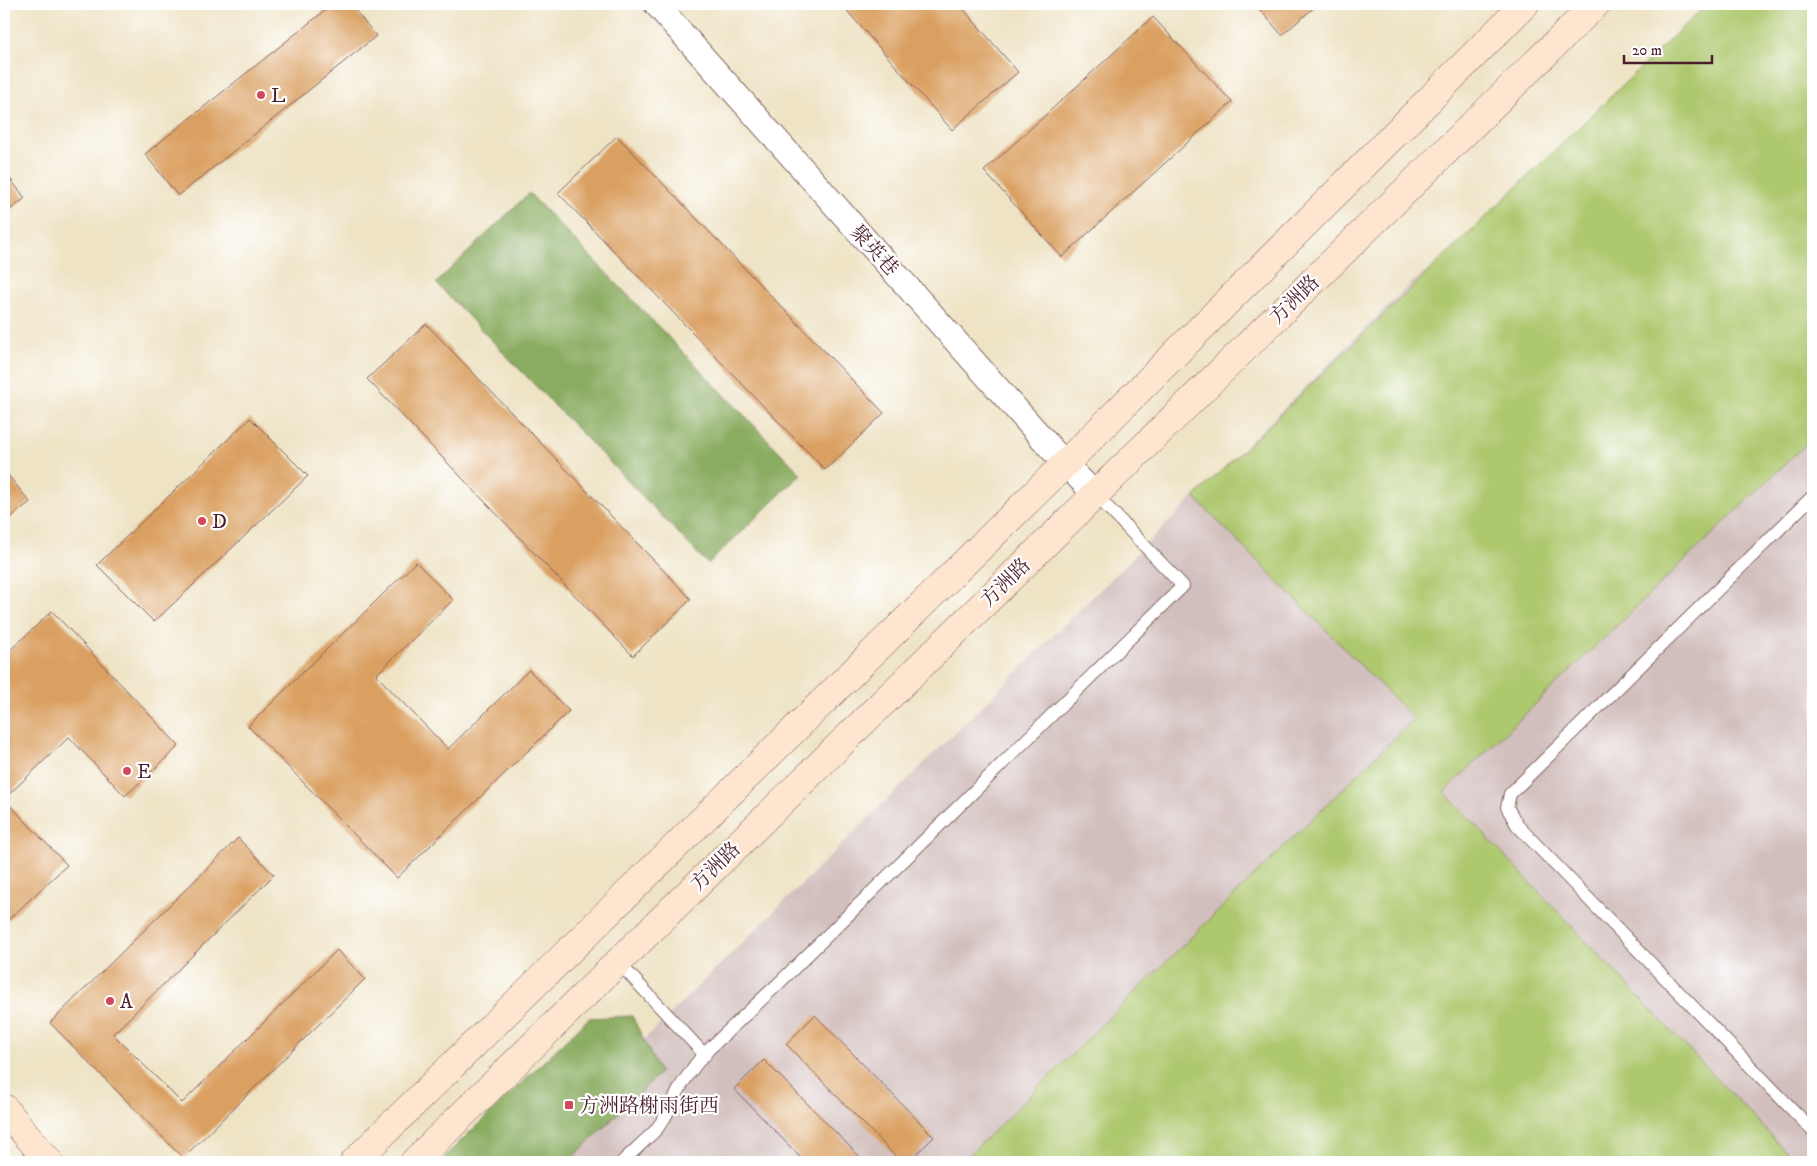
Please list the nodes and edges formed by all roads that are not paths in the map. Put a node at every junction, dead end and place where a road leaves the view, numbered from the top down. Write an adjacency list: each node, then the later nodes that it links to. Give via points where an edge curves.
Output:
1 (656, 4): 4 (street, 聚英巷)
2 (1525, 4): 4 (main road, 方洲路)
3 (1596, 4): 5 (main road, 方洲路)
4 (1065, 464): 5 (street, 聚英巷); 12 (main road, 方洲路)
5 (1094, 494): 7 (main road, 方洲路); 8 (lane, via 1183,586)
6 (1813, 496): 10 (lane, via 1510,794 1507,807 1517,825)
7 (618, 962): 8 (lane); 13 (main road, 方洲路)
8 (705, 1055): 14 (lane, via 682,1084 656,1130)
9 (4, 1108): 11 (main road)
10 (1813, 1131)
11 (49, 1162)
12 (354, 1162)
13 (414, 1162)
14 (622, 1162)

